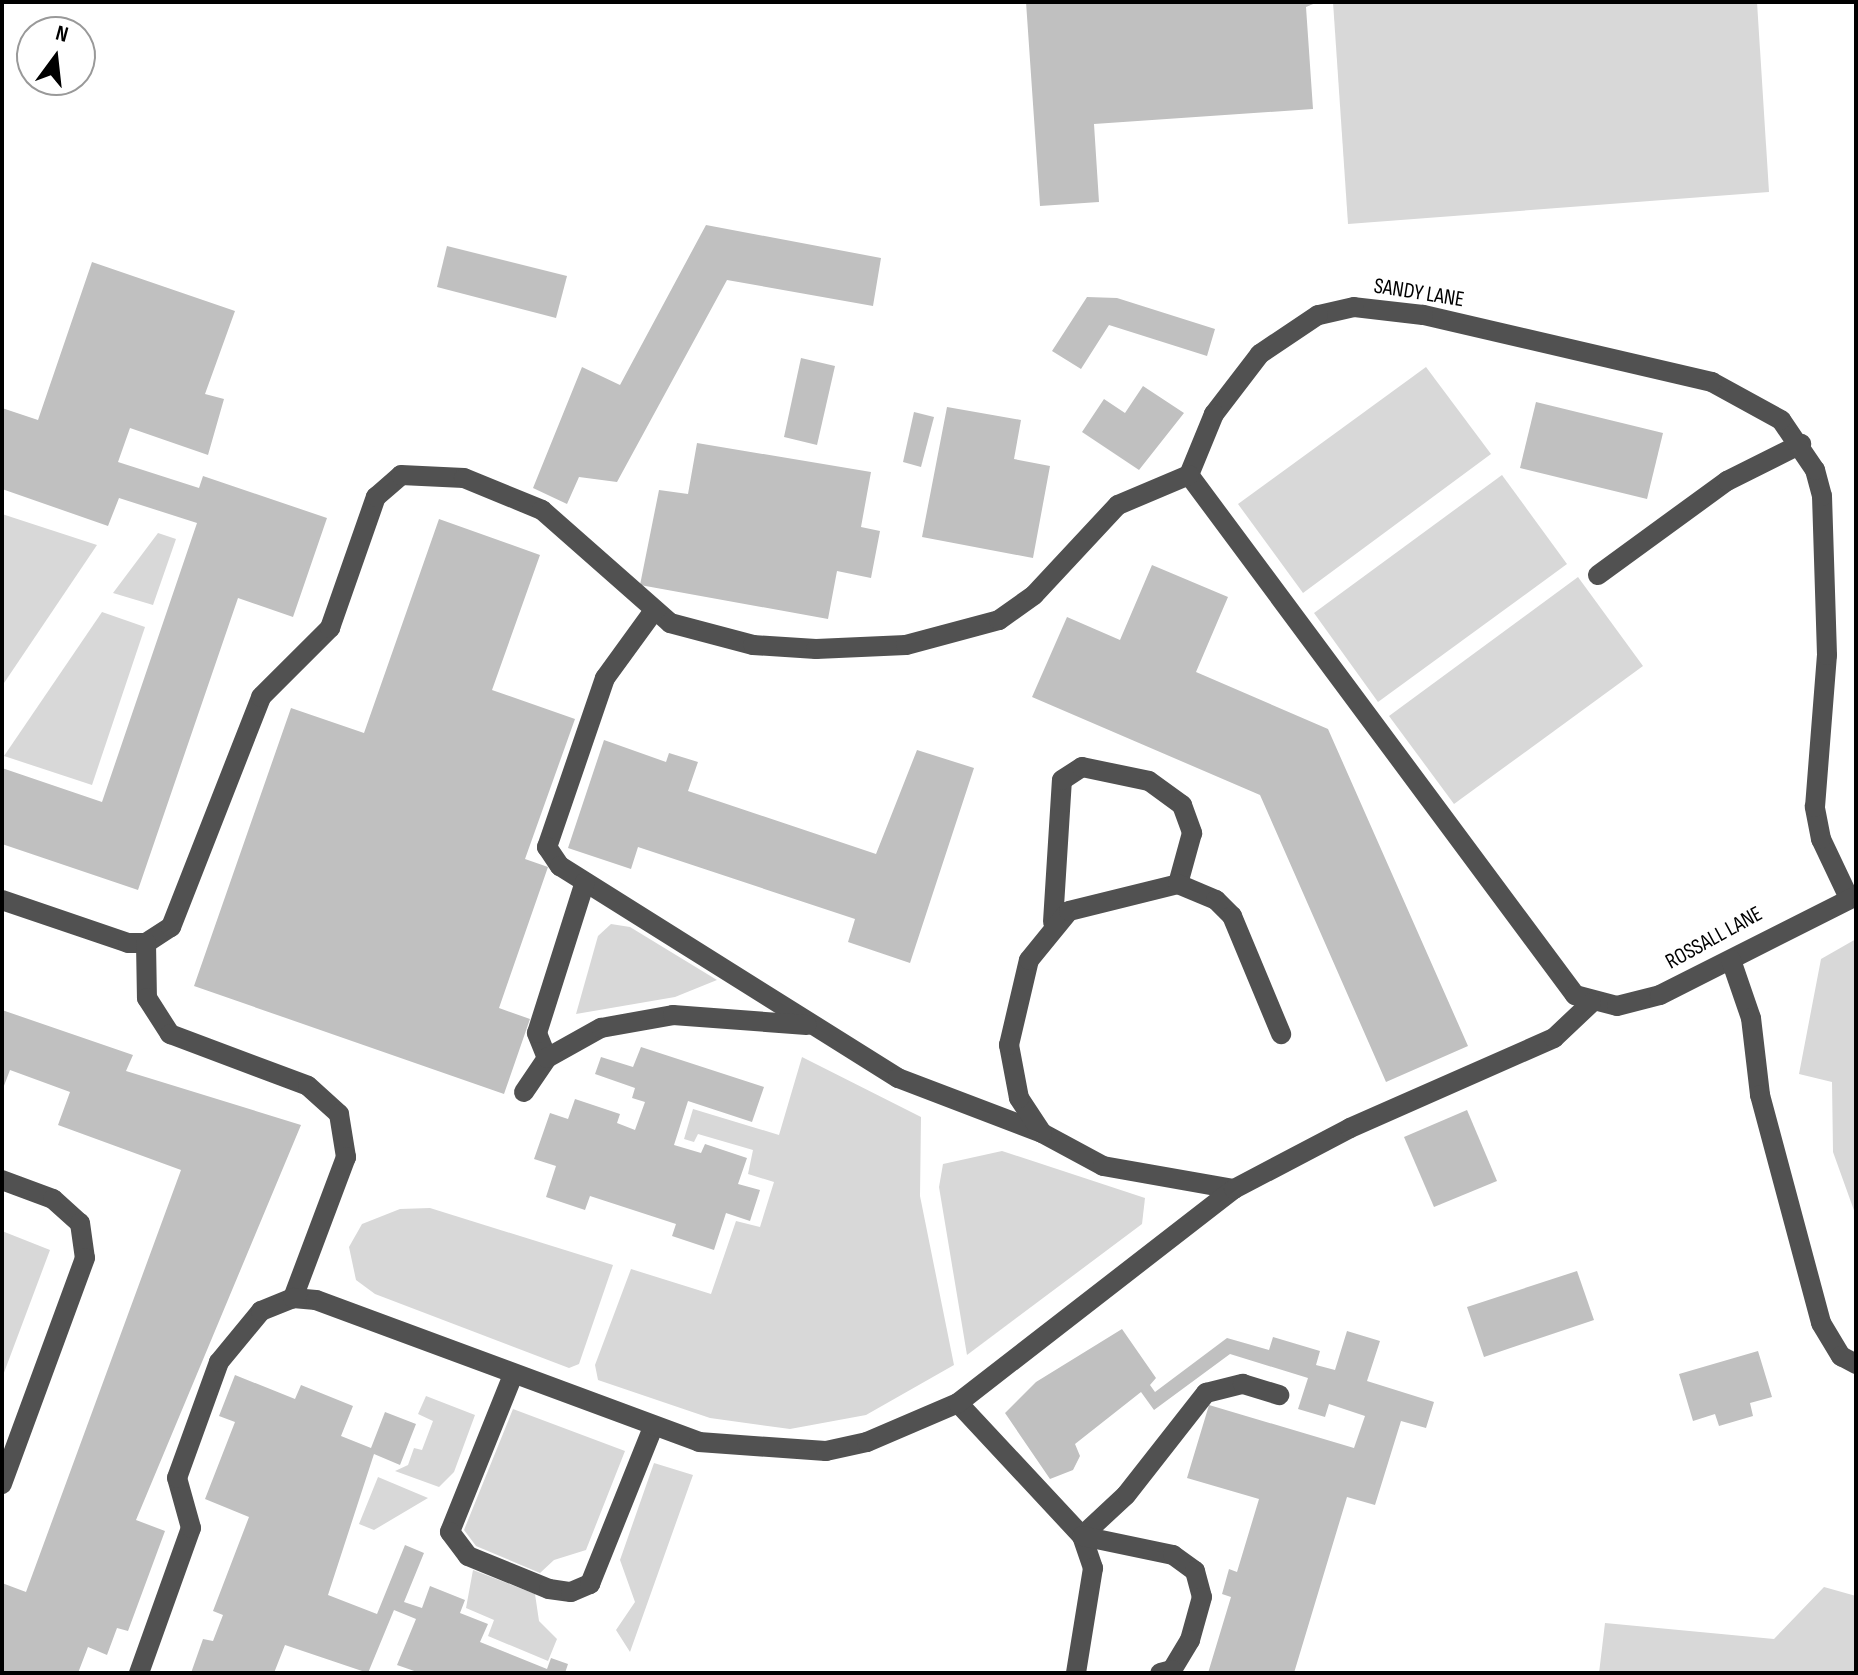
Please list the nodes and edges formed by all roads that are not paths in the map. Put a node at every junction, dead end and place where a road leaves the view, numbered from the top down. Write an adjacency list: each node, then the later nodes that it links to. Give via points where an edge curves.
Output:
1 (1801, 444): 2 (street, SANDY LANE, via 1763,404 1712,382 1423,315 1354,307 1291,328 1260,354 1214,414); 3 (street, via 1727,481); 7 (street, SANDY LANE, via 1815,470 1825,526 1827,655 1815,807 1821,839)
2 (1189, 475): 4 (street, via 1118,505 1019,609 940,639 790,649 689,631); 12 (street, via 1554,973)
3 (1598, 575)
4 (653, 612): 5 (street, via 611,665 547,847); 10 (street, via 575,532 542,510 440,474 414,472 387,483 330,628 261,697 181,913)
5 (585, 882): 13 (street); 15 (street, via 537,1033)
6 (1178, 884): 9 (street, via 1087,903); 9 (street, via 1192,833 1182,805 1149,781 1082,767 1062,780); 14 (street, via 1216,900 1232,916)
7 (1853, 897): 11 (street, ROSSALL LANE)
8 (2, 900): 10 (street, via 112,939)
9 (1053, 922): 17 (street, via 1018,988 1009,1045 1019,1098)
10 (146, 943): 20 (street, via 147,998 170,1034 308,1086 339,1114 346,1157)
11 (1731, 960): 12 (street, ROSSALL LANE, via 1660,995); 21 (street, via 1751,1018 1760,1095 1821,1323 1841,1356)
12 (1591, 1003): 19 (street, via 1554,1038 1350,1128)
13 (811, 1025): 15 (street, via 673,1015 601,1028); 17 (street, via 898,1078)
14 (1281, 1034)
15 (547, 1058): 16 (street)
16 (524, 1092)
17 (1042, 1133): 19 (street, via 1103,1166)
18 (2, 1180): 26 (street, via 53,1199 80,1223 85,1258)
19 (1234, 1189): 24 (street)
20 (293, 1298): 22 (street); 29 (street, via 261,1311 219,1362 177,1478 191,1528)
21 (1856, 1364)
22 (513, 1375): 25 (street); 25 (street, via 450,1532 468,1556 549,1589 571,1592 590,1584)
23 (1279, 1395): 27 (street, via 1243,1384 1206,1393 1126,1495)
24 (958, 1403): 25 (street, via 908,1429 826,1451 751,1450); 27 (street)
25 (653, 1427)
26 (2, 1484)
27 (1082, 1536): 28 (street, via 1093,1568); 30 (street, via 1173,1555 1195,1571 1202,1597 1190,1640 1172,1670)
28 (1080, 1672)
29 (139, 1673)
30 (1160, 1673)

